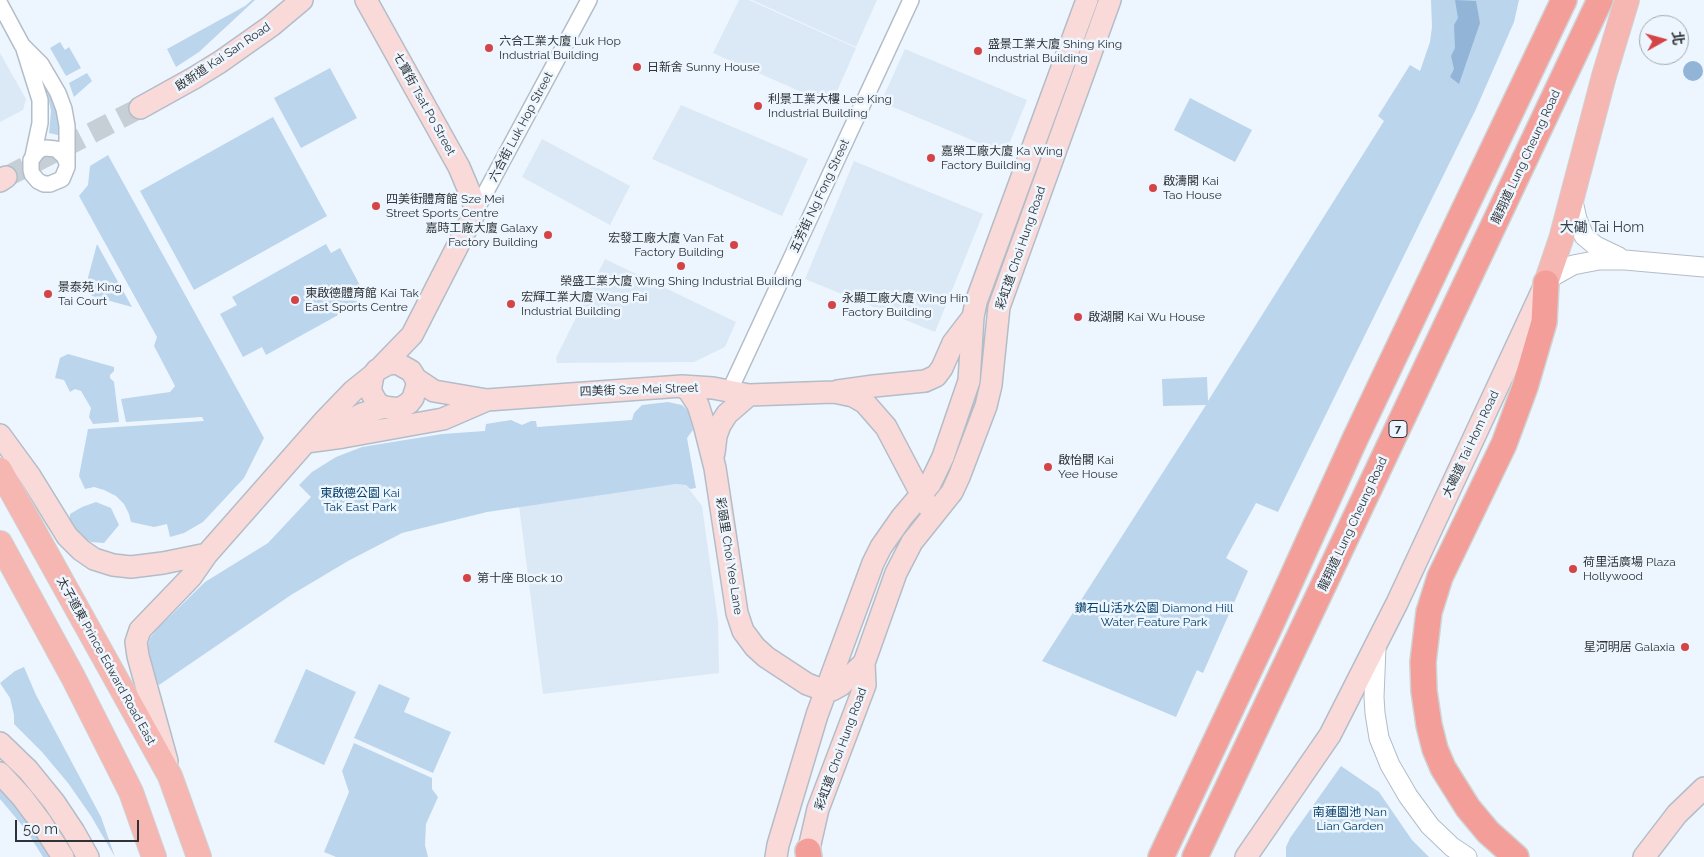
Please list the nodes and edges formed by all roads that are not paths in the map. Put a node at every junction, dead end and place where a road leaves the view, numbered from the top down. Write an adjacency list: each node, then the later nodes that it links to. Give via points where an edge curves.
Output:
1 (302, 0): 14 (main road, 啟新道 Kai San Road, via 220,62)
2 (366, 0): 18 (main road, 七寶街 Tsat Po Street, via 459,167)
3 (589, 0): 18 (street, 六合街 Luk Hop Street)
4 (912, 0): 28 (street, 五芳街 Ng Fong Street)
5 (1087, 0): 22 (main road, 彩虹道 Choi Hung Road)
6 (1110, 0): 36 (main road, 彩虹道 Choi Hung Road, via 999,307 986,406 959,478)
7 (1552, 0): 12 (highway)
8 (1564, 0): 12 (highway)
9 (1600, 0): 53 (highway, 龍翔道 Lung Cheung Road / 7)
10 (1627, 0): 17 (main road, 大磡道 Tai Hom Road)
11 (0, 4): 13 (street)
12 (1550, 27): 52 (highway)
13 (22, 45): 15 (street, via 40,100 40,123); 16 (street, via 41,64 58,93 64,109 68,144)
14 (140, 108)
15 (33, 156): 16 (street, via 41,149 51,148 61,152); 16 (street, via 32,174 44,184 62,179)
16 (66, 161)
17 (1572, 196): 19 (street, via 1584,236); 21 (main road, 大磡道 Tai Hom Road)
18 (475, 212): 23 (main road, 六合街 Luk Hop Street)
19 (1625, 260): 20 (street); 21 (street, via 1580,263)
20 (1704, 267)
21 (1547, 281): 39 (main road, 大磡道 Tai Hom Road); 56 (highway, via 1544,322 1525,387 1504,444 1432,600 1423,673 1432,739 1447,776 1482,824)
22 (973, 317): 27 (main road, via 953,343 936,376 925,381); 35 (main road, 彩虹道 Choi Hung Road, via 970,381 940,464)
23 (412, 335): 24 (main road, 六合街 Luk Hop Street); 25 (main road, 六合街 Luk Hop Street)
24 (377, 371): 25 (main road, 四美街 Sze Mei Street, via 397,363); 30 (main road, via 371,380 371,392 377,402); 32 (main road, via 353,391)
25 (413, 375): 29 (main road, 四美街 Sze Mei Street, via 434,391); 30 (main road, via 416,392 409,403)
26 (682, 386): 28 (main road, 四美街 Sze Mei Street); 29 (main road, 四美街 Sze Mei Street); 33 (main road, 彩頤里 Choi Yee Lane, via 698,405)
27 (834, 392): 28 (main road, 四美街 Sze Mei Street); 35 (main road, 四美街 Sze Mei Street, via 853,396 876,413)
28 (739, 394): 33 (main road, via 720,425)
29 (487, 400): 30 (main road); 32 (main road, 四美街 Sze Mei Street, via 444,419)
30 (394, 407): 32 (main road, via 362,414)
31 (0, 435): 38 (main road, via 67,536 94,559 131,567)
32 (306, 442): 38 (main road)
33 (714, 468): 41 (main road, 彩頤里 Choi Yee Lane, via 737,614 743,631 766,657 807,684)
34 (0, 470): 44 (main road, 太子道東 Prince Edward Road East)
35 (922, 494): 36 (main road, 四美街 Sze Mei Street); 41 (main road, 彩虹道 Choi Hung Road, via 902,517 872,563)
36 (933, 516): 40 (main road, 彩虹道 Choi Hung Road, via 903,558)
37 (0, 543): 50 (main road, via 73,677 130,792)
38 (207, 554): 44 (main road, via 191,577 140,630 136,642)
39 (1376, 648): 54 (main road, 大磡道 Tai Hom Road, via 1330,735); 55 (street, via 1374,697 1379,738 1390,764 1430,826)
40 (864, 663): 41 (main road, via 841,685); 47 (main road, 彩虹道 Choi Hung Road, via 865,685 818,809)
41 (826, 691): 46 (main road, 彩虹道 Choi Hung Road)
42 (0, 743): 49 (main road, via 54,802)
43 (0, 773): 48 (main road, via 40,821)
44 (170, 776): 51 (main road, 太子道東 Prince Edward Road East)
45 (1704, 788): 57 (main road, via 1678,814)
46 (774, 853)
47 (808, 855)
48 (63, 857)
49 (88, 857)
50 (154, 857)
51 (199, 857)
52 (1161, 857)
53 (1195, 857)
54 (1246, 857)
55 (1467, 857)
56 (1516, 857)
57 (1644, 857)

